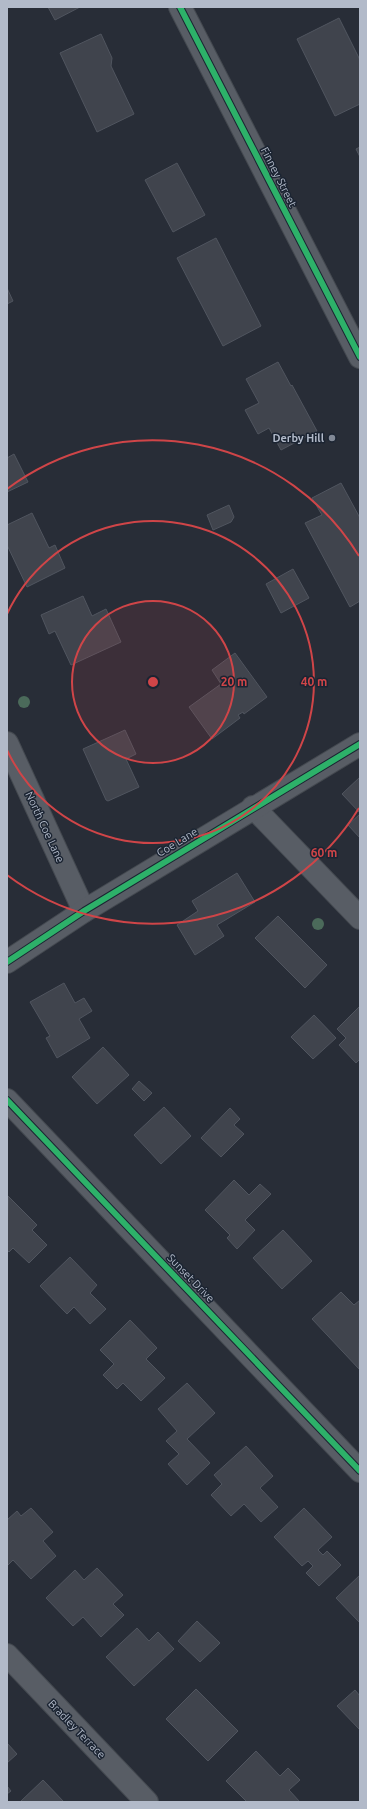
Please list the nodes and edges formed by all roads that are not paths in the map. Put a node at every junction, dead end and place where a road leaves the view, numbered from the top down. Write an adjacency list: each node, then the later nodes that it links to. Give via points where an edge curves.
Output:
1 (180, 7): 2 (street, Finney Street)
2 (360, 357)
3 (7, 743): 6 (street, North Coe Lane)
4 (360, 744): 5 (street, Coe Lane)
5 (253, 808): 6 (street, Coe Lane); 7 (street)
6 (84, 911): 8 (street, Coe Lane)
7 (360, 918)
8 (7, 962)
9 (7, 1100): 10 (street, Sunset Drive)
10 (360, 1470)
11 (7, 1656): 12 (street, Bradley Terrace)
12 (147, 1802)

